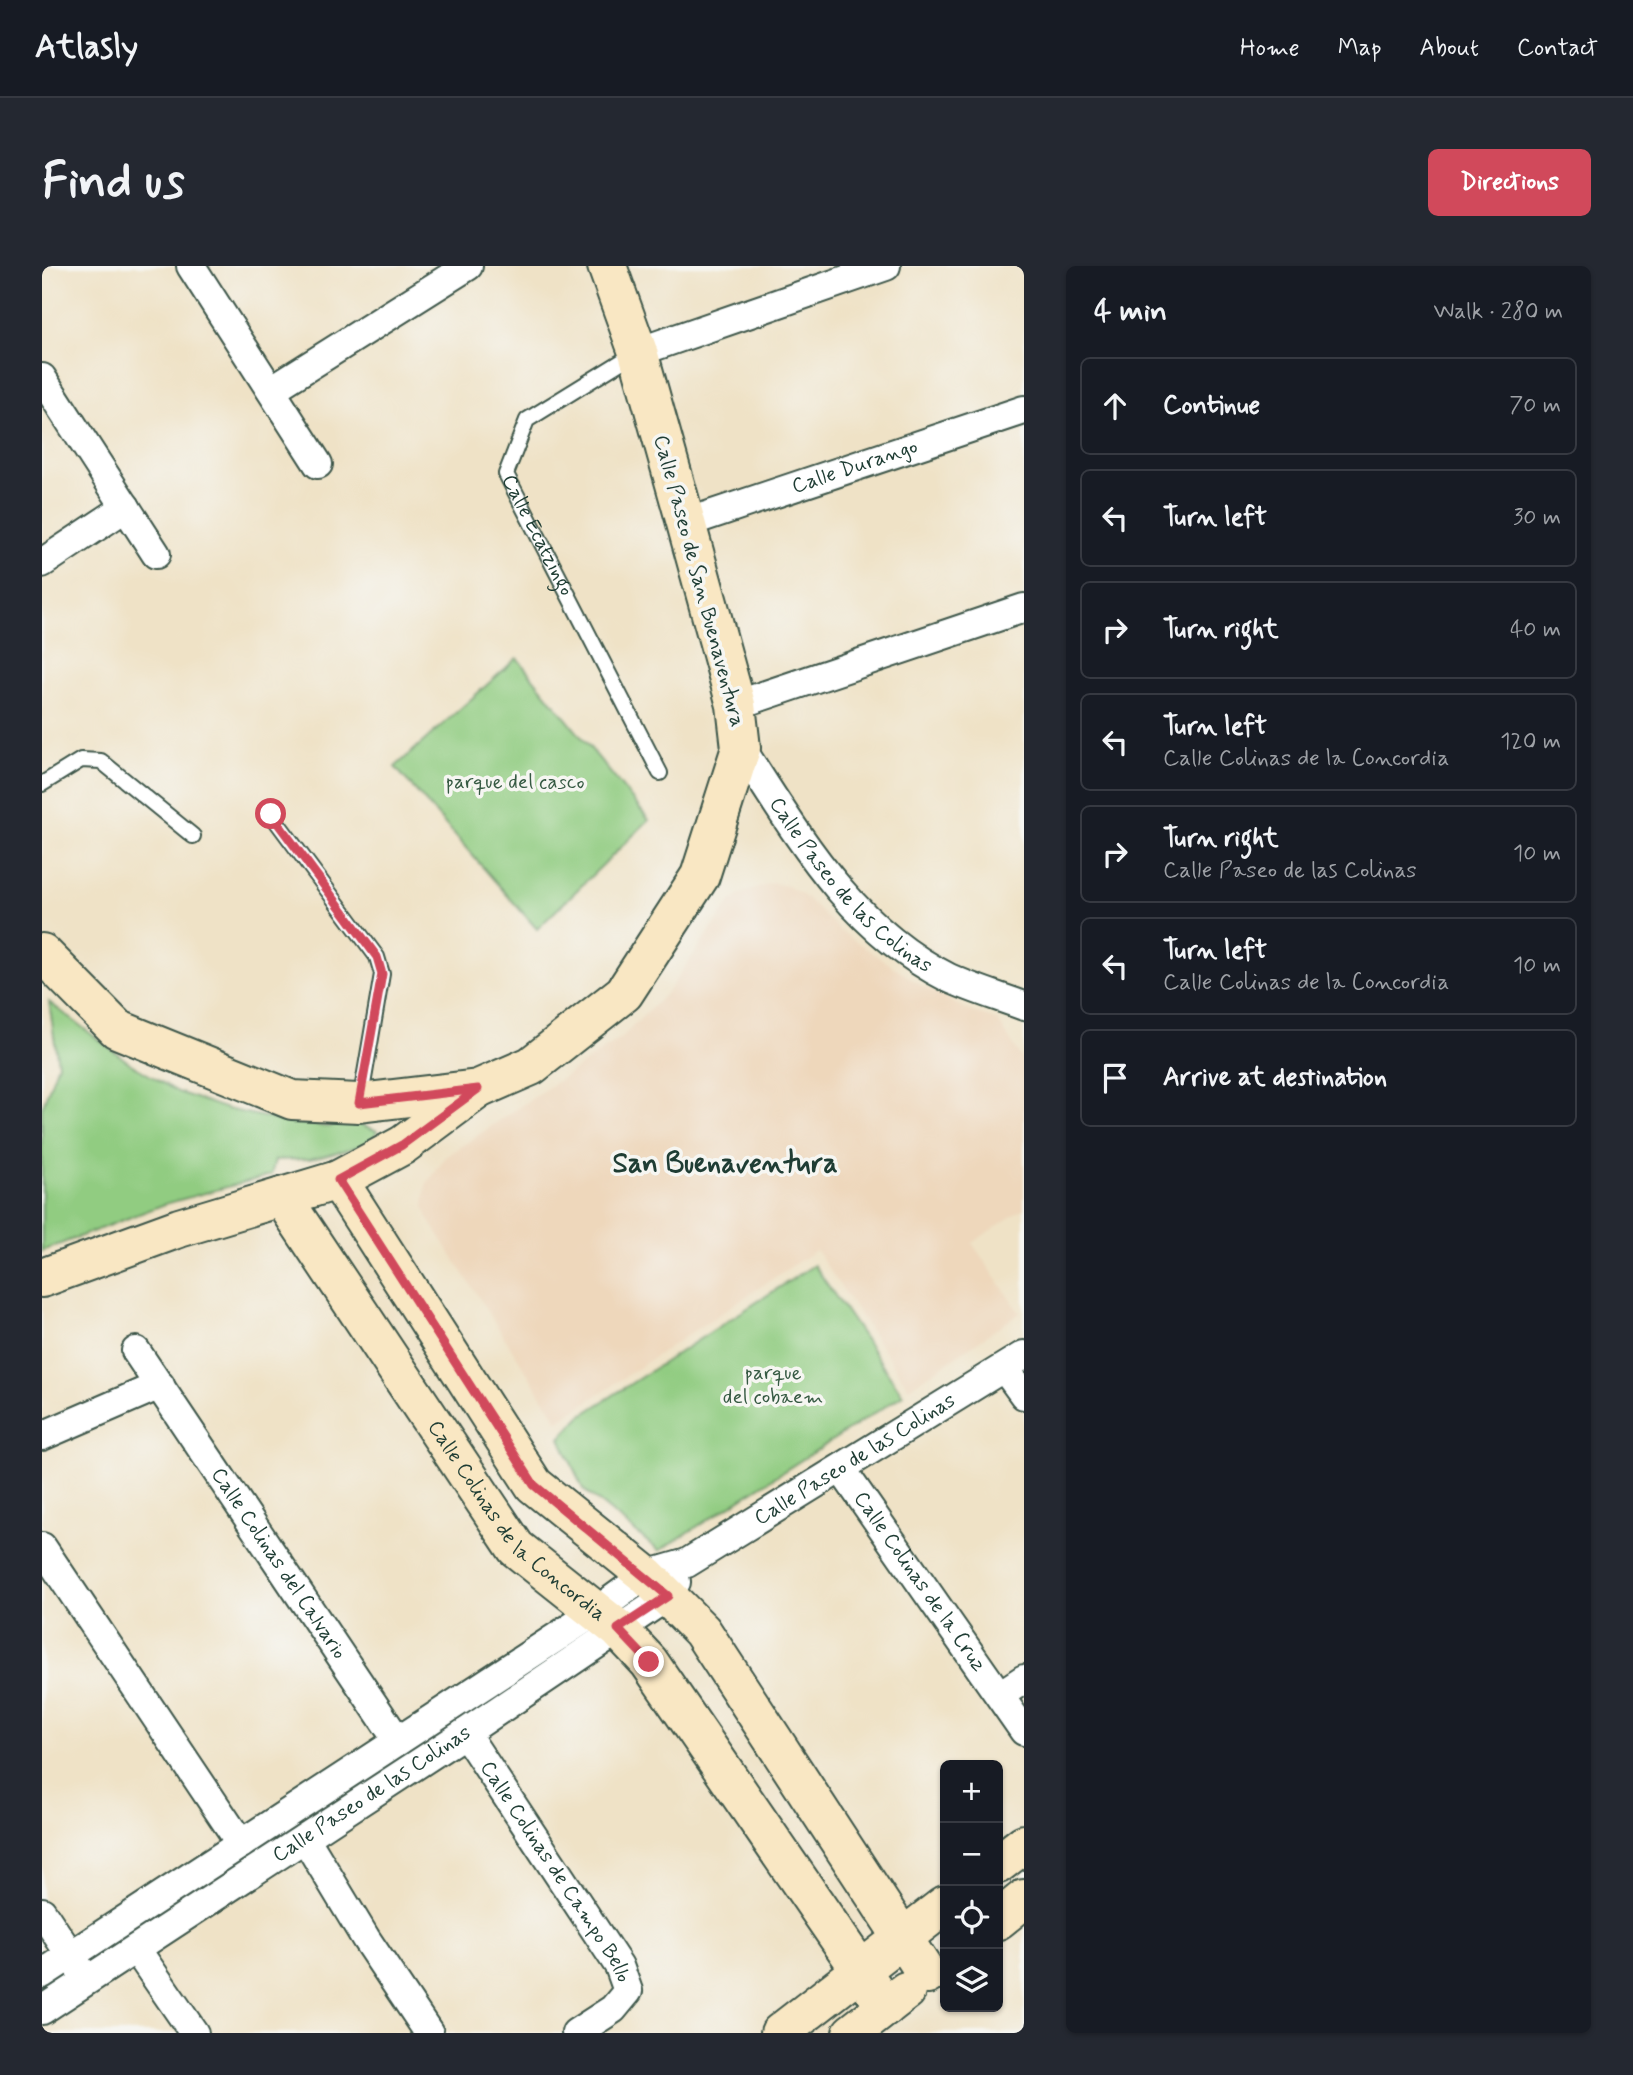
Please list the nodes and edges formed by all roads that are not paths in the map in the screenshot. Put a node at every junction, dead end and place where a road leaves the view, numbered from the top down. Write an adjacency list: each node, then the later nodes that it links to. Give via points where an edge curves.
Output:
1 (191, 266): 7 (street)
2 (468, 266): 7 (street)
3 (607, 266): 5 (street, Calle Paseo de San Buenaventura)
4 (886, 266): 5 (street, Calle Ecatzingo)
5 (638, 352): 11 (street, Calle Paseo de San Buenaventura); 17 (lane, Calle Ecatzingo, via 527,420 506,474)
6 (42, 378): 10 (street)
7 (271, 390): 9 (street)
8 (1024, 410): 11 (street, Calle Durango)
9 (318, 464)
10 (126, 507): 12 (street); 13 (street)
11 (686, 523): 15 (street, Calle Paseo de San Buenaventura)
12 (156, 554)
13 (42, 563)
14 (1024, 608): 15 (street)
15 (736, 705): 16 (street, Calle Paseo de San Buenaventura)
16 (741, 748): 22 (street, Calle Paseo de las Colinas, via 818,867 881,933 949,977); 23 (street, Calle Paseo de San Buenaventura, via 700,876 624,993 531,1066)
17 (660, 773)
18 (42, 784): 20 (lane, via 81,760 101,761)
19 (271, 814): 24 (lane, via 377,957 382,974)
20 (193, 836)
21 (42, 953): 24 (street, Calle Paseo de San Buenaventura, via 117,1029 292,1100)
22 (1024, 1006)
23 (478, 1089): 24 (street, Calle Paseo de San Buenaventura); 25 (street, Calle Paseo de San Buenaventura, via 402,1145)
24 (359, 1103)
25 (338, 1180): 26 (street, Calle Paseo de San Buenaventura); 35 (street, Calle Colinas de la Concordia, via 534,1485)
26 (282, 1197): 27 (street, Calle Paseo de San Buenaventura, via 179,1228); 36 (street, Calle Colinas de la Concordia, via 516,1548)
27 (42, 1278)
28 (136, 1351): 30 (street, Calle Colinas del Calvario)
29 (1014, 1362): 31 (street); 33 (street, Calle Paseo de las Colinas)
30 (160, 1385): 32 (street); 41 (street, Calle Colinas del Calvario)
31 (1024, 1395)
32 (42, 1436)
33 (842, 1470): 35 (street, Calle Paseo de las Colinas); 38 (street, Calle Colinas de la Cruz)
34 (42, 1547): 43 (street)
35 (657, 1585): 36 (street, Calle Paseo de las Colinas); 50 (street, Calle Colinas de la Concordia, via 702,1631)
36 (607, 1620): 40 (street, Calle Paseo de las Colinas); 41 (street, Calle Paseo de las Colinas); 54 (street, Calle Colinas de la Concordia, via 649,1662)
37 (1024, 1679): 38 (street, Calle Colinas de la Cruz)
38 (999, 1695): 39 (street, Calle Colinas de la Cruz)
39 (1024, 1731)
40 (465, 1733): 42 (street, Calle Paseo de las Colinas); 61 (street, Calle Colinas de Campo Bello, via 619,1966 628,1991 613,2009)
41 (398, 1741): 43 (street, Calle Paseo de las Colinas)
42 (305, 1838): 51 (street, Calle Paseo de las Colinas); 60 (street)
43 (241, 1844): 52 (street, Calle Paseo de las Colinas)
44 (1024, 1844): 45 (street)
45 (1003, 1860)
46 (1024, 1899): 49 (street)
47 (940, 1909): 50 (street)
48 (42, 1912): 52 (street)
49 (1003, 1916)
50 (903, 1938): 53 (street, Calle Colinas de la Concordia); 54 (street)
51 (136, 1949): 56 (street, Calle Paseo de las Colinas); 59 (street)
52 (71, 1955): 55 (street, Calle Paseo de las Colinas); 56 (street)
53 (936, 1968): 57 (street)
54 (860, 1970): 57 (street, Calle Colinas de la Concordia); 62 (street)
55 (42, 1974)
56 (88, 1980): 58 (street, Calle Paseo de las Colinas)
57 (886, 2007): 63 (street)
58 (42, 2010)
59 (194, 2033)
60 (429, 2033)
61 (576, 2033)
62 (780, 2033)
63 (852, 2033)

